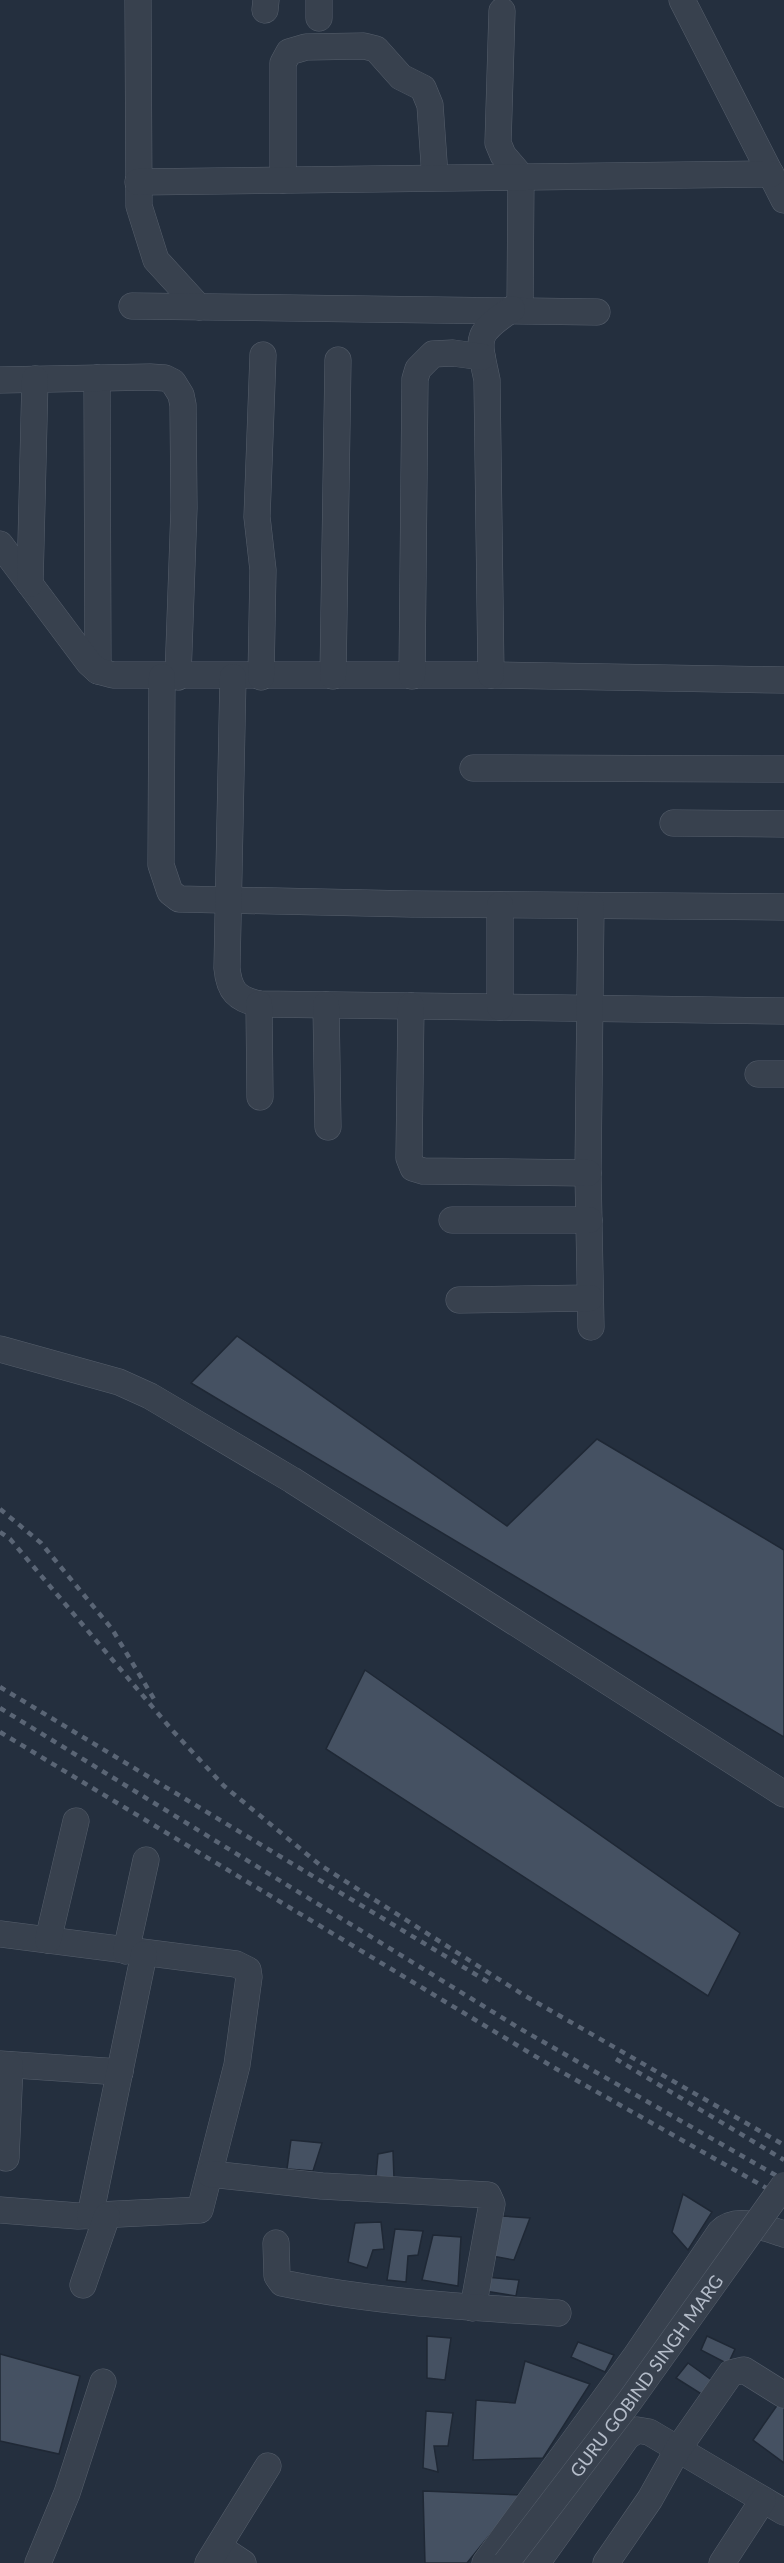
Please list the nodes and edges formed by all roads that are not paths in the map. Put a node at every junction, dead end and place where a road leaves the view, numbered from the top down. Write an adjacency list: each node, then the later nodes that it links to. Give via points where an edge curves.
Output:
1 (138, 0): 8 (street)
2 (682, 0): 4 (street)
3 (502, 11): 5 (street, via 498,143)
4 (771, 174): 5 (street); 9 (street)
5 (521, 176): 6 (street); 12 (street)
6 (435, 177): 7 (street); 7 (street, via 430,105 423,88 401,77 376,49 306,47 289,52 283,63)
7 (283, 180): 8 (street)
8 (138, 182): 11 (street, via 139,206 151,250)
9 (784, 200)
10 (132, 306): 11 (street)
11 (199, 307): 12 (street)
12 (516, 309): 13 (street); 15 (street, via 485,328 480,342)
13 (597, 312)
14 (263, 355): 28 (street, via 257,518 263,570)
15 (482, 357): 23 (street, via 487,380); 25 (street, via 433,354 418,369 415,379)
16 (338, 360): 24 (street)
17 (97, 378): 18 (street); 22 (street); 26 (street, via 165,378 181,395 184,508)
18 (35, 379): 19 (street); 21 (street)
19 (0, 380)
20 (0, 544): 21 (street)
21 (30, 584): 22 (street)
22 (98, 671): 26 (street, via 129,677)
23 (491, 675): 25 (street); 29 (street)
24 (333, 676): 25 (street); 28 (street)
25 (412, 676)
26 (170, 677): 27 (street); 34 (street, via 163,877 170,892 179,899)
27 (233, 677): 28 (street); 34 (street)
28 (261, 677)
29 (784, 680)
30 (473, 768): 31 (street)
31 (784, 770)
32 (673, 823): 33 (street)
33 (784, 824)
34 (228, 901): 35 (street); 38 (street, via 228,980 238,998)
35 (500, 905): 36 (street); 41 (street)
36 (591, 906): 37 (street); 42 (street)
37 (784, 907)
38 (259, 1004): 39 (street); 46 (street)
39 (326, 1005): 40 (street); 47 (street)
40 (411, 1006): 41 (street); 48 (street, via 409,1158 413,1168)
41 (500, 1008): 42 (street)
42 (589, 1009): 43 (street); 48 (street)
43 (784, 1011)
44 (758, 1074): 45 (street)
45 (784, 1074)
46 (260, 1097)
47 (328, 1127)
48 (588, 1173): 50 (street)
49 (452, 1220): 50 (street)
50 (589, 1220): 51 (street)
51 (590, 1298): 52 (street); 53 (street)
52 (459, 1300)
53 (591, 1327)
54 (0, 1349): 55 (street, via 119,1382 150,1396 292,1480)
55 (784, 1794)
56 (76, 1821): 59 (street)
57 (146, 1860): 60 (street)
58 (0, 1934): 59 (street)
59 (48, 1941): 60 (street)
60 (135, 1953): 62 (street); 64 (street, via 241,1965 249,1973 237,2065)
61 (5, 2064): 62 (street); 63 (street)
62 (120, 2072): 67 (street)
63 (6, 2158)
64 (210, 2174): 67 (street, via 198,2212); 71 (street, via 488,2195 492,2204)
65 (784, 2185): 82 (street, GURU GOBIND SINGH MARG, bridge, via 629,2402)
66 (0, 2210): 67 (street)
67 (99, 2216): 70 (street)
68 (784, 2234): 81 (street, via 736,2222 720,2232)
69 (276, 2243): 71 (street, via 277,2276 282,2283 339,2294)
70 (83, 2285)
71 (473, 2308): 72 (street)
72 (558, 2313)
73 (104, 2382): 79 (street, via 67,2493)
74 (784, 2395): 75 (street, via 744,2370 735,2371)
75 (678, 2449): 77 (street); 83 (street, via 643,2430 632,2433); 84 (street)
76 (268, 2466): 78 (street)
77 (774, 2506): 85 (street)
78 (214, 2555): 80 (street)
79 (38, 2563)
80 (243, 2563)
81 (485, 2563)
82 (506, 2563)
83 (537, 2563)
84 (606, 2563)
85 (722, 2563)

